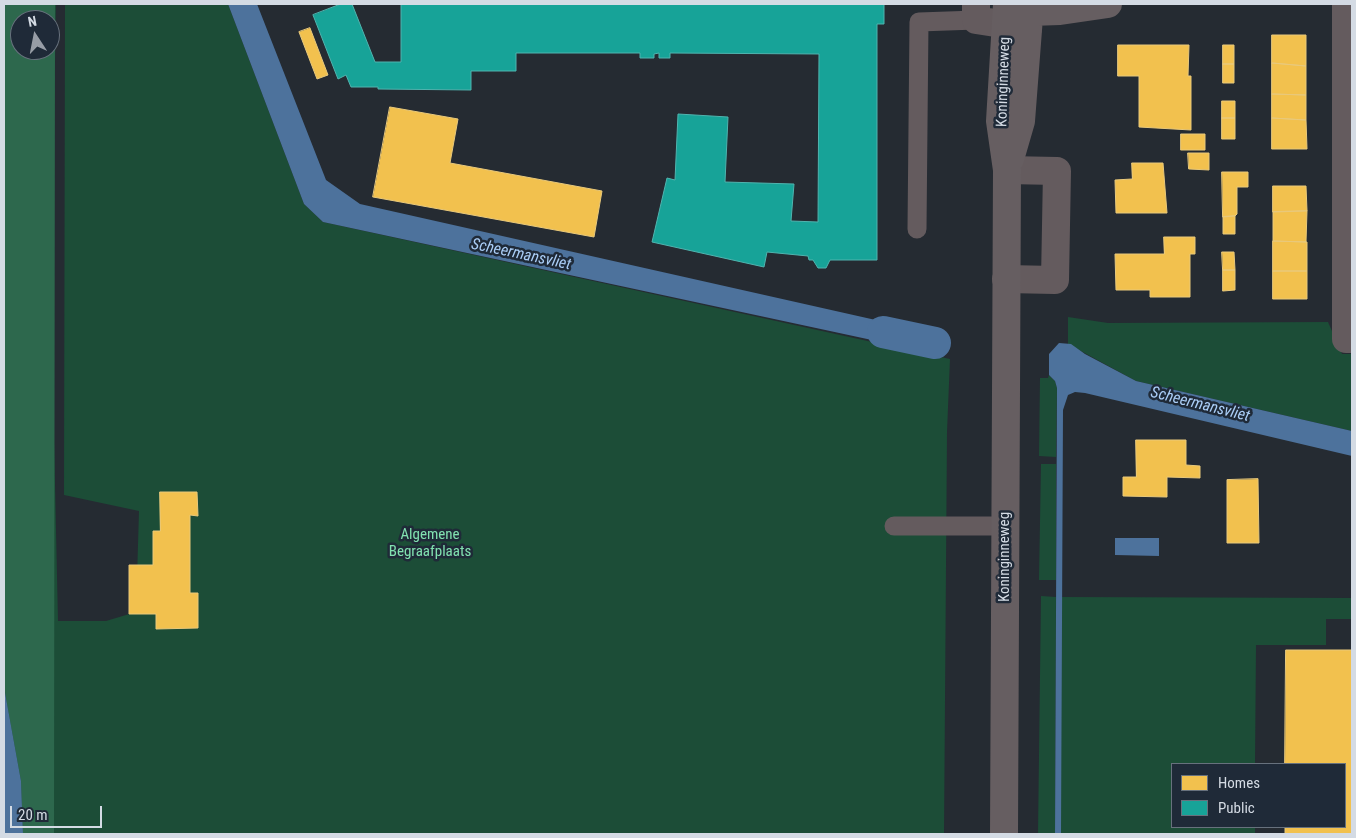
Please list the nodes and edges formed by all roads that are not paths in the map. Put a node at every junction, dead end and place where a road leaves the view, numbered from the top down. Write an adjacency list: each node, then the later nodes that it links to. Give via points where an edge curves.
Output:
1 (1108, 4): 4 (main road)
2 (1346, 4): 8 (street, via 1346,339)
3 (976, 12): 4 (street, Koninginneweg); 6 (lane, via 919,22)
4 (1021, 13): 5 (main road, Koninginneweg, via 1021,121)
5 (1008, 170): 7 (main road, Koninginneweg); 7 (street, via 1057,171 1055,280)
6 (917, 229)
7 (1006, 280): 10 (main road, Koninginneweg)
8 (1352, 339)
9 (894, 526): 10 (lane)
10 (1005, 526): 11 (main road, Koninginneweg)
11 (1004, 834)

